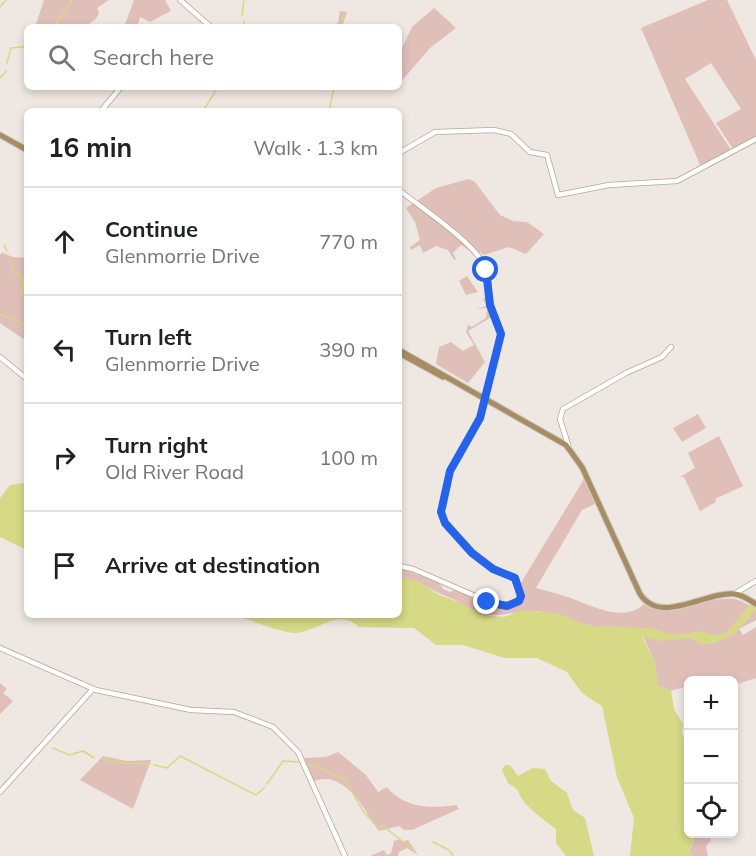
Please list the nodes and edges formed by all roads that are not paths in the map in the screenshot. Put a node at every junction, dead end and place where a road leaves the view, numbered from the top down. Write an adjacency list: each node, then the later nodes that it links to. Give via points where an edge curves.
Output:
1 (180, 0): 2 (street)
2 (208, 24)
3 (118, 90): 4 (street)
4 (104, 108)
5 (0, 135): 7 (main road)
6 (756, 139): 8 (street, via 672,182 613,185 558,195 547,154 530,152 513,135 494,130 435,132)
7 (24, 148)
8 (402, 151)
9 (402, 192): 14 (street, via 480,258 486,270 490,305 501,333)
10 (671, 346): 15 (street, via 659,359 564,408 560,417)
11 (402, 354): 14 (main road)
12 (0, 357): 13 (street)
13 (24, 377)
14 (486, 398): 16 (main road); 18 (street, via 475,431 450,471 441,512 445,523 472,553 493,569 514,577 519,601 496,605)
15 (566, 433): 16 (street); 17 (street)
16 (558, 438): 17 (main road)
17 (569, 448): 21 (main road, via 582,467 642,596 656,607 669,607)
18 (402, 567)
19 (756, 581): 20 (street)
20 (748, 588): 21 (street); 22 (street)
21 (734, 594): 22 (main road)
22 (746, 598): 23 (main road)
23 (756, 604)
24 (0, 648): 25 (street)
25 (93, 689): 26 (street); 27 (street, via 191,710 234,712 273,727 299,754)
26 (0, 792)
27 (345, 856)

